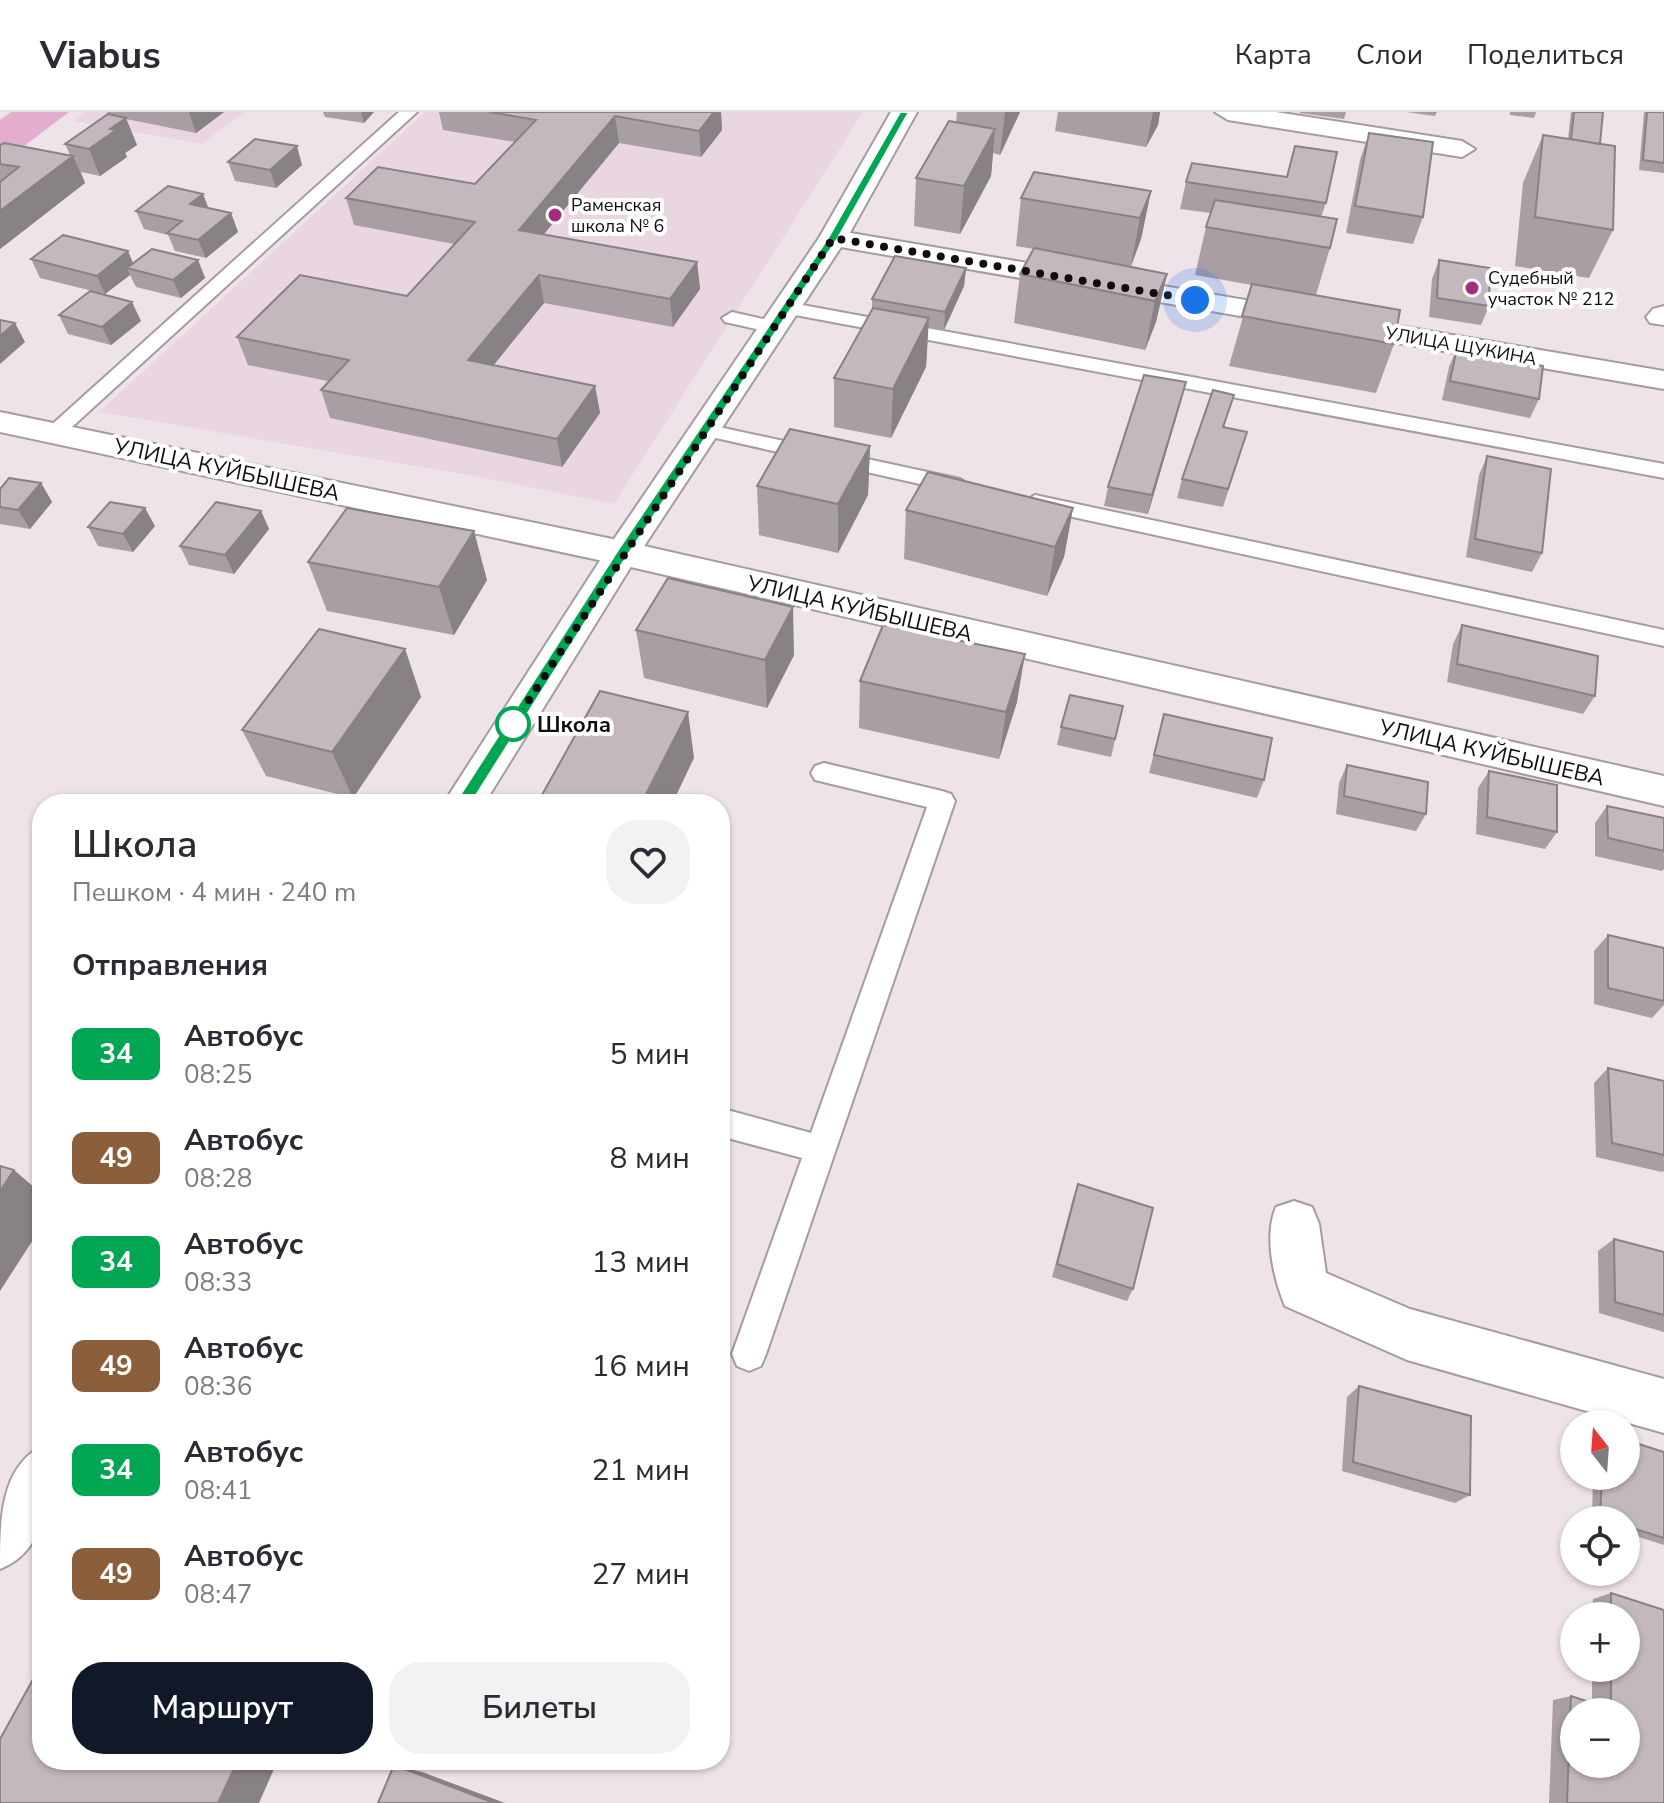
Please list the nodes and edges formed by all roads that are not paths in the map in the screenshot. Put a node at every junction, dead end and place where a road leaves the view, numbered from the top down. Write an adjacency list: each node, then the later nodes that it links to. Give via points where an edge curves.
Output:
1 (409, 112): 11 (lane)
2 (904, 112): 5 (street)
3 (1228, 112): 4 (street)
4 (1462, 149)
5 (833, 238): 7 (street); 8 (street, УЛИЦА ЩУКИНА)
6 (732, 318): 7 (lane)
7 (780, 318): 10 (street); 12 (lane)
8 (1664, 380)
9 (0, 422): 11 (street, УЛИЦА КУЙБЫШЕВА)
10 (705, 430): 13 (lane); 15 (street)
11 (54, 433): 15 (street, УЛИЦА КУЙБЫШЕВА)
12 (1664, 471)
13 (987, 492)
14 (1018, 498): 16 (lane)
15 (622, 553): 18 (street, УЛИЦА КУЙБЫШЕВА); 19 (street)
16 (1664, 638)
17 (824, 773): 21 (lane, via 942,801)
18 (1664, 791)
19 (469, 794)
20 (730, 1125): 21 (lane)
21 (821, 1149): 23 (lane)
22 (1294, 1224): 24 (street, via 1303,1288 1407,1334)
23 (749, 1354)
24 (1664, 1406)
25 (32, 1490): 26 (street)
26 (0, 1541)

